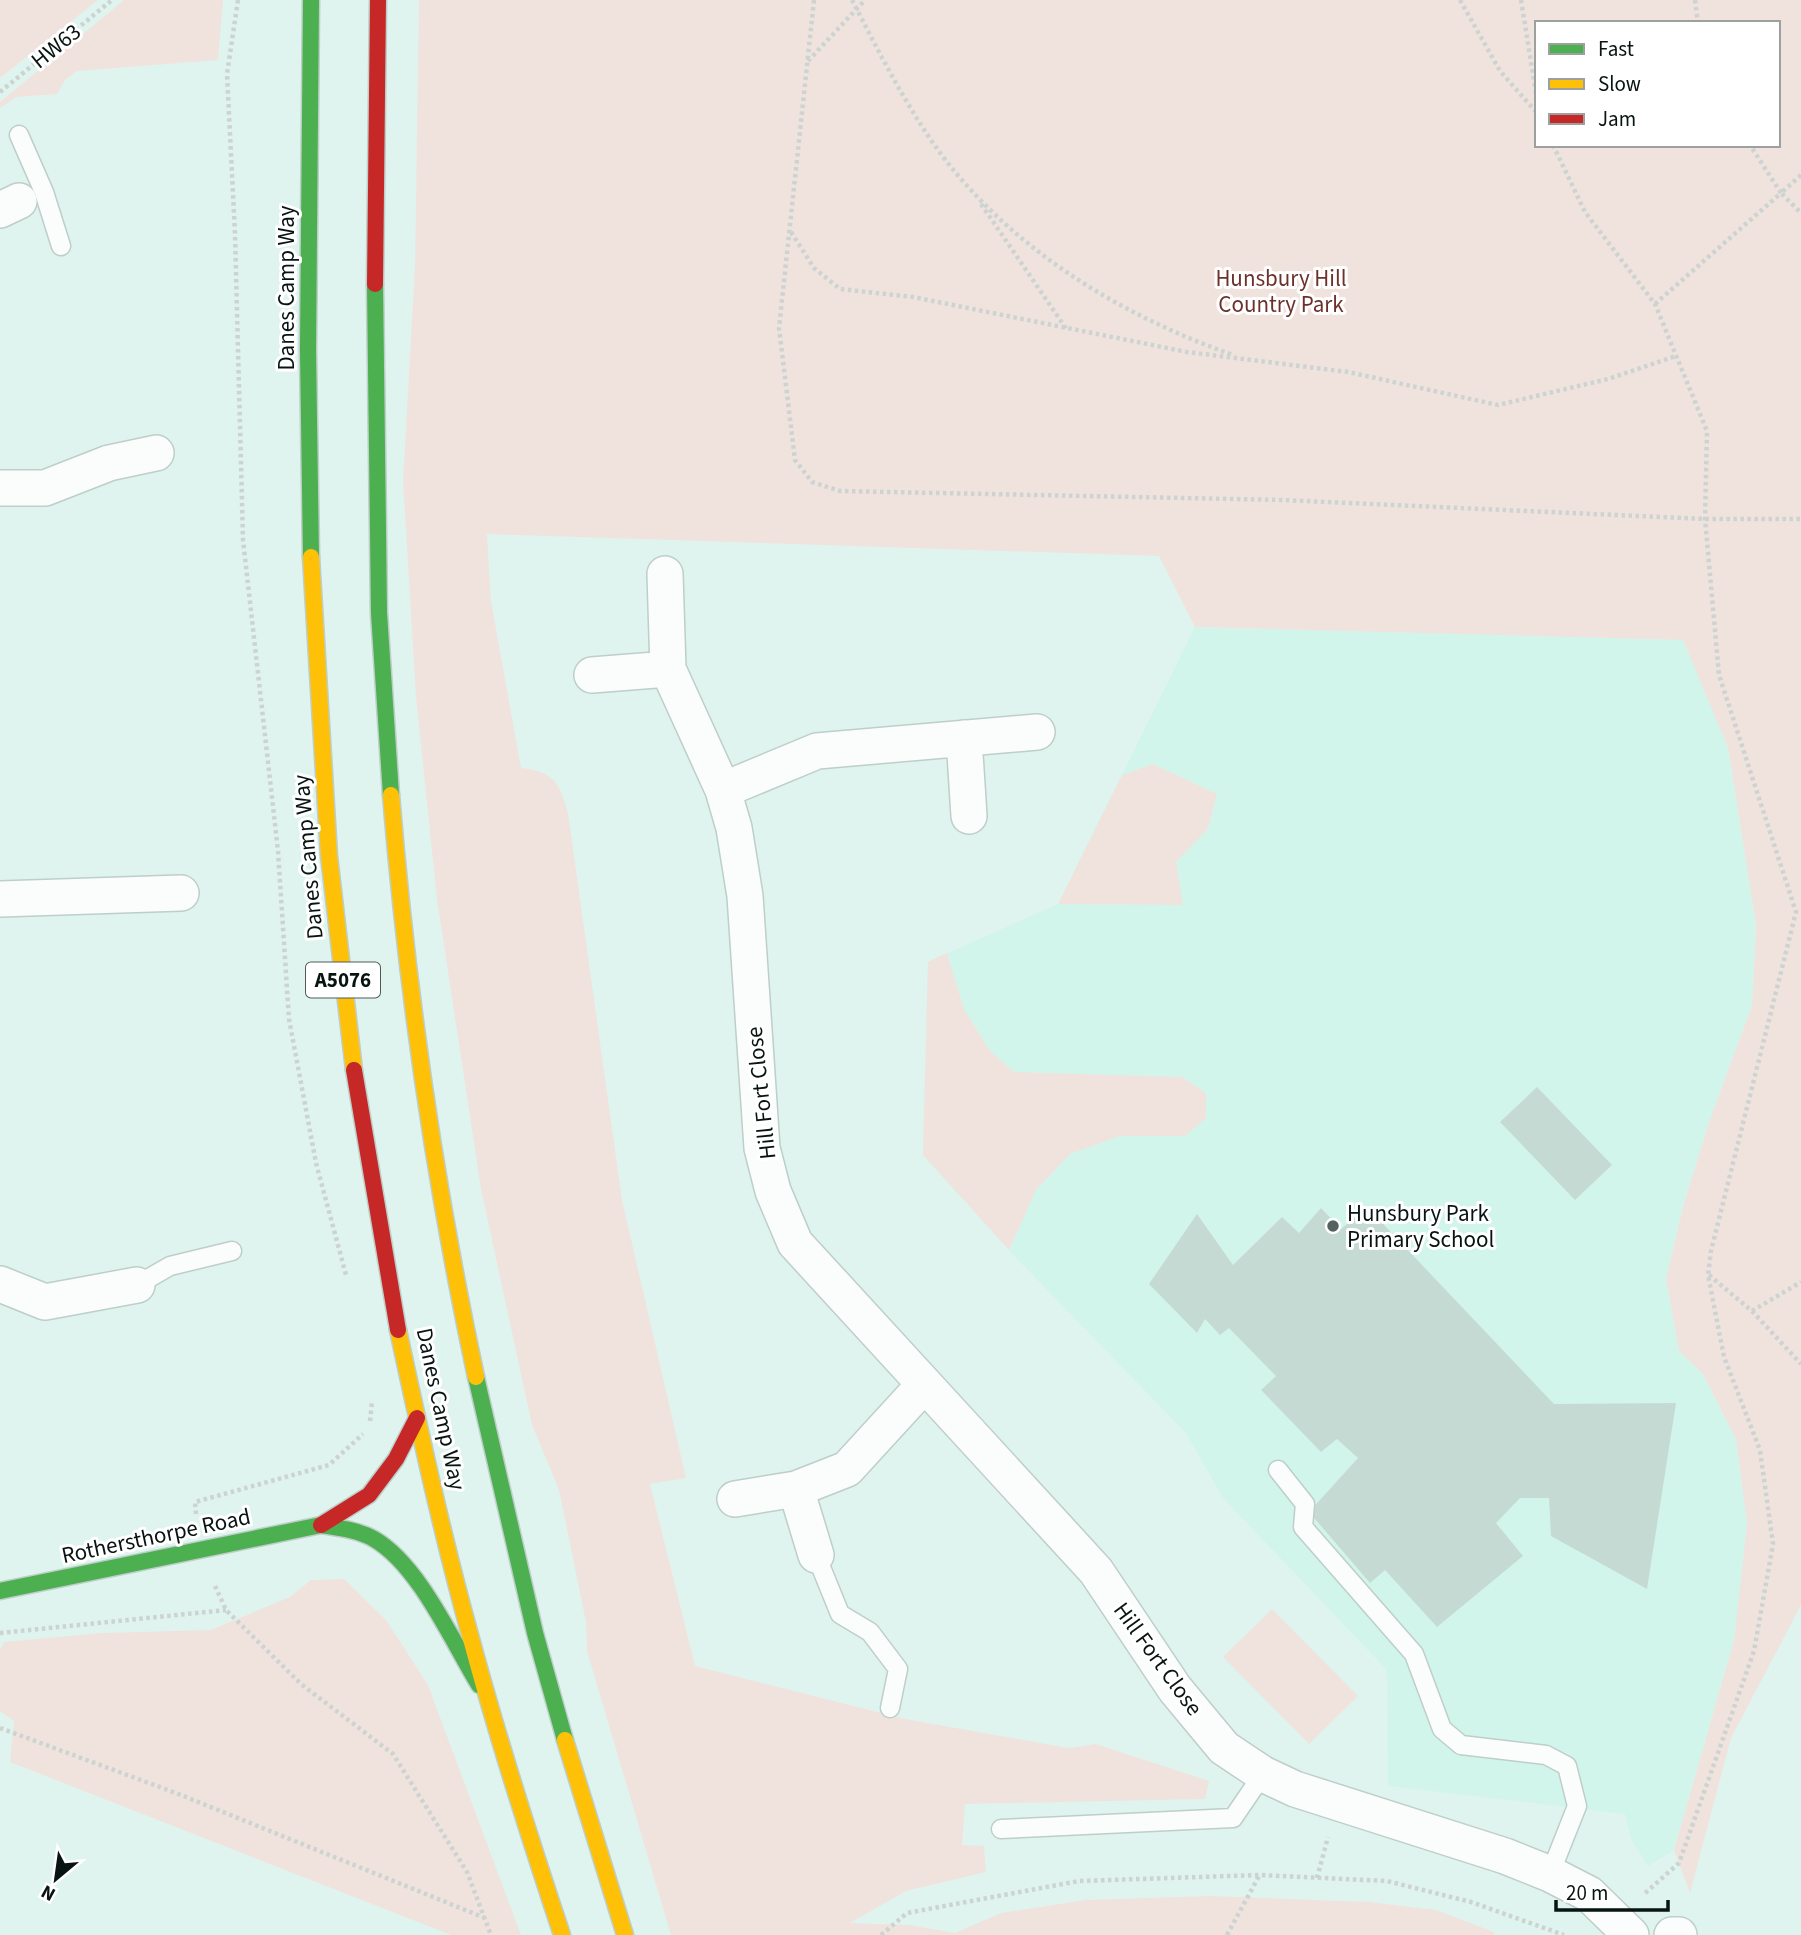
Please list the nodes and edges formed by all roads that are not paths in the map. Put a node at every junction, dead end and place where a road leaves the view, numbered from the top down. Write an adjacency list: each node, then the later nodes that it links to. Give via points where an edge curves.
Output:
1 (311, 0): 21 (main road, Danes Camp Way / A5076, via 309,463 317,702 338,944 362,1129)
2 (378, 0): 35 (main road, Danes Camp Way / A5076, via 373,454 383,699 404,946 435,1152 505,1514)
3 (19, 135): 4 (lane)
4 (21, 201): 5 (lane)
5 (61, 246)
6 (156, 453): 7 (street, via 109,463 45,488)
7 (0, 488)
8 (665, 574): 9 (street, Hill Fort Close)
9 (668, 668): 10 (street); 13 (street, Hill Fort Close)
10 (592, 675)
11 (1037, 732): 12 (street)
12 (964, 738): 13 (street, via 817,751); 14 (street)
13 (723, 790): 20 (street, Hill Fort Close, via 745,896 762,1147 774,1191 795,1243)
14 (970, 816)
15 (181, 893): 16 (street)
16 (0, 900)
17 (232, 1251): 19 (lane, via 170,1266)
18 (0, 1284): 19 (street, via 45,1302)
19 (137, 1286)
20 (923, 1386): 23 (street, via 847,1469); 30 (street, Hill Fort Close, via 1096,1571 1175,1689 1224,1748)
21 (417, 1418): 25 (main road, Rothersthorpe Road, via 396,1459 369,1495); 28 (main road, Danes Camp Way / A5076)
22 (1278, 1470): 32 (lane, via 1306,1504 1303,1527 1414,1654 1442,1729 1461,1745 1545,1755 1567,1766 1577,1806)
23 (796, 1489): 24 (street); 26 (street)
24 (736, 1499)
25 (321, 1525): 27 (main road, Rothersthorpe Road); 28 (main road, Rothersthorpe Road, via 354,1530 397,1556)
26 (816, 1555): 29 (lane, via 840,1614 870,1632 898,1669)
27 (0, 1591)
28 (485, 1696): 34 (main road, Danes Camp Way / A5076)
29 (890, 1708)
30 (1263, 1774): 31 (lane, via 1233,1818); 32 (street, Hill Fort Close, via 1295,1789)
31 (1001, 1829)
32 (1550, 1874): 33 (street, Hill Fort Close, via 1589,1894)
33 (1624, 1927)
34 (562, 1935)
35 (625, 1935)
36 (1672, 1935): 37 (street)
37 (1679, 1935)

